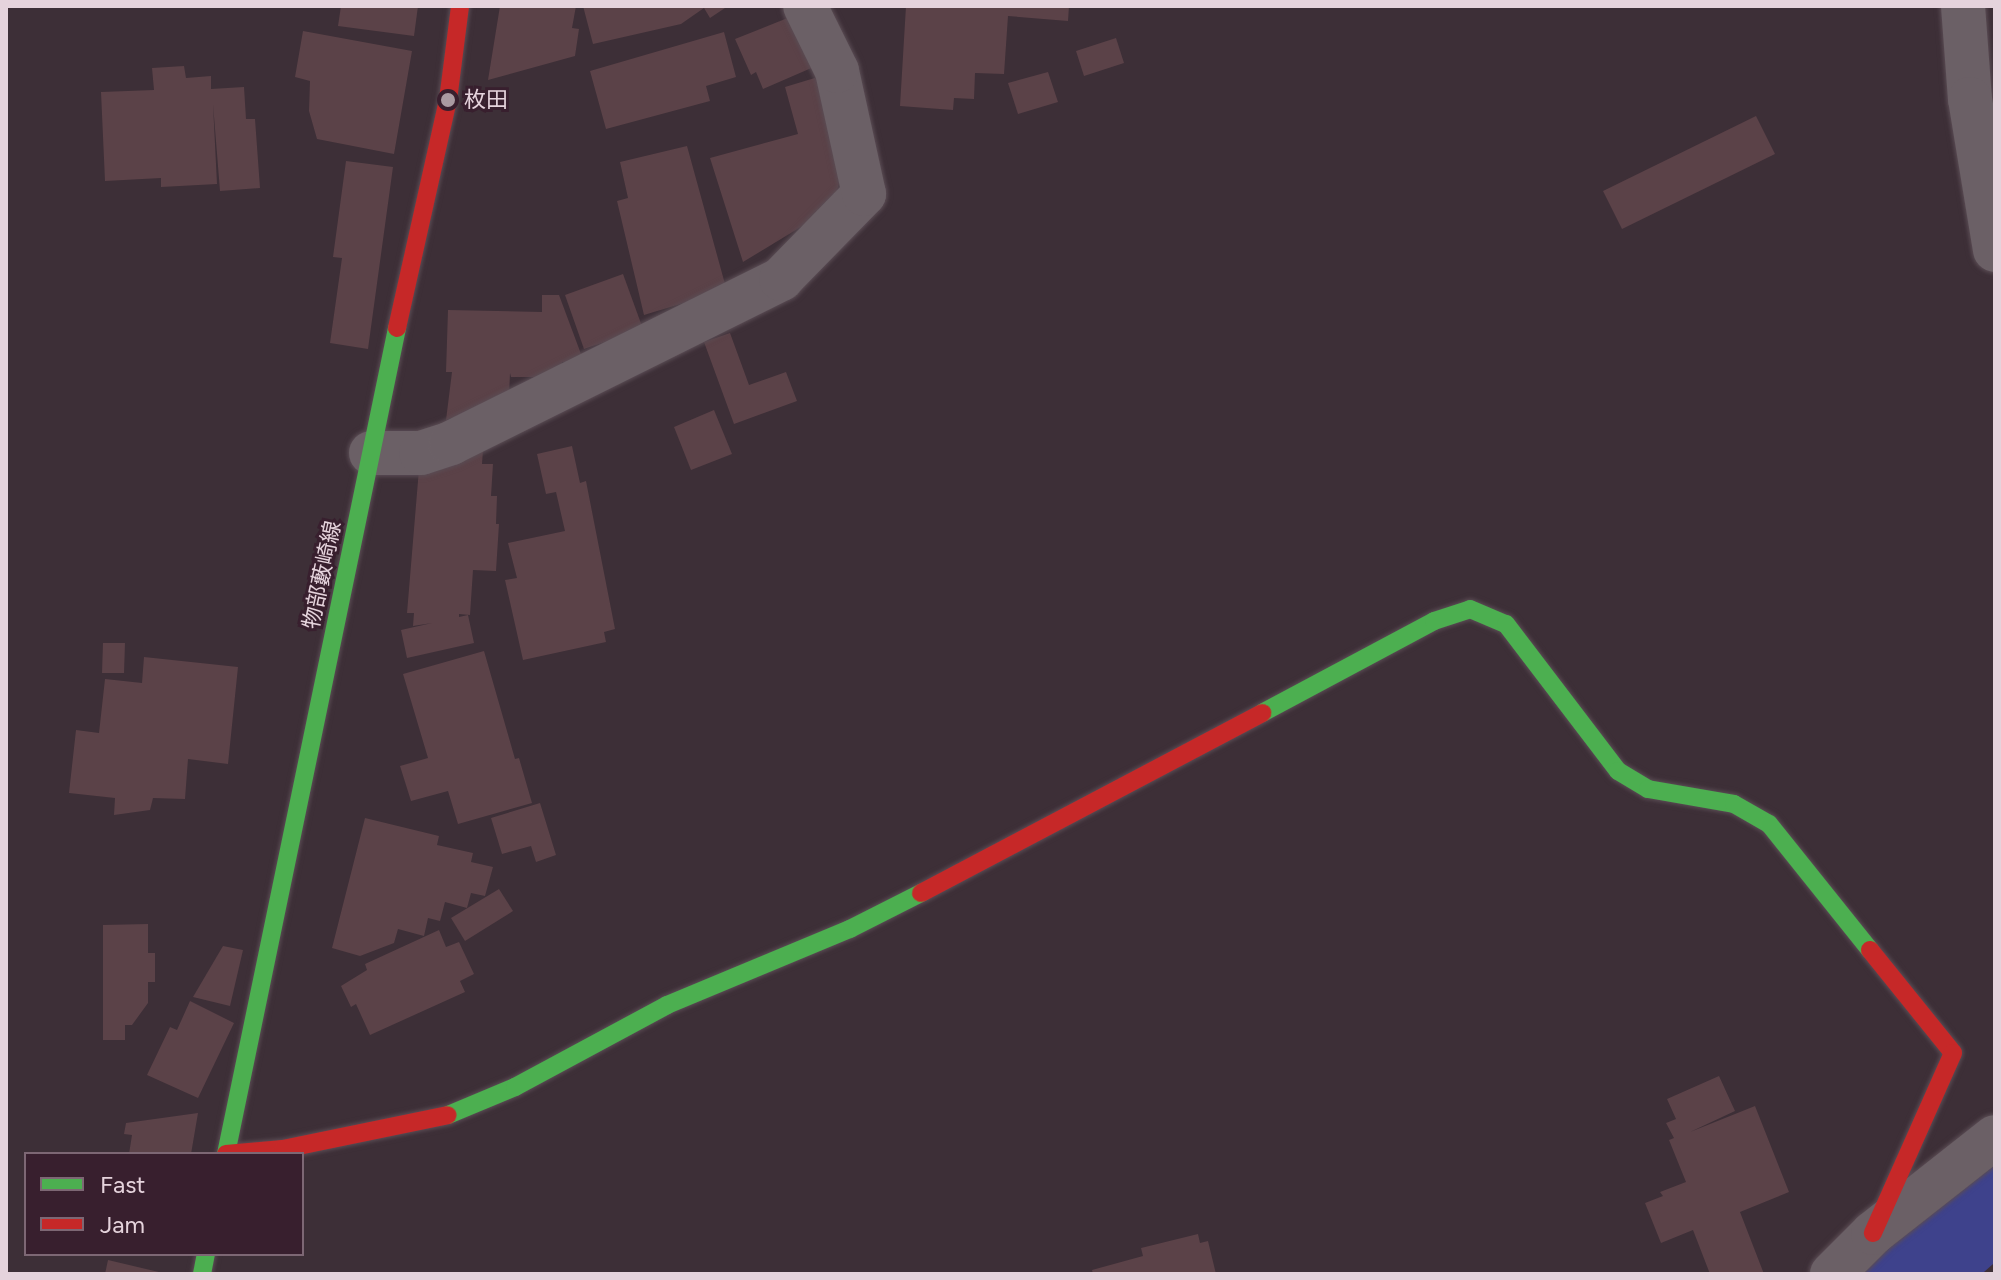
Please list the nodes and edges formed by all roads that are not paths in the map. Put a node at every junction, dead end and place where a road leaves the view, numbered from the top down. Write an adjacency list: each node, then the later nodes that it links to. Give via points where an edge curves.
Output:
1 (460, 6): 5 (street, 物部藪崎線, via 448,100)
2 (805, 6): 5 (street, via 837,71 864,194 781,279 451,443 421,453)
3 (1963, 6): 4 (street, via 1970,99)
4 (1995, 250)
5 (371, 453): 7 (street, 物部藪崎線)
6 (1995, 1137): 9 (street)
7 (226, 1152)
8 (249, 1152): 9 (street, via 453,1114 515,1087 667,1005 850,929 1434,621 1470,609 1506,624 1618,771 1648,789 1734,804 1769,824 1953,1053)
9 (1873, 1233): 10 (street)
10 (1832, 1274)

